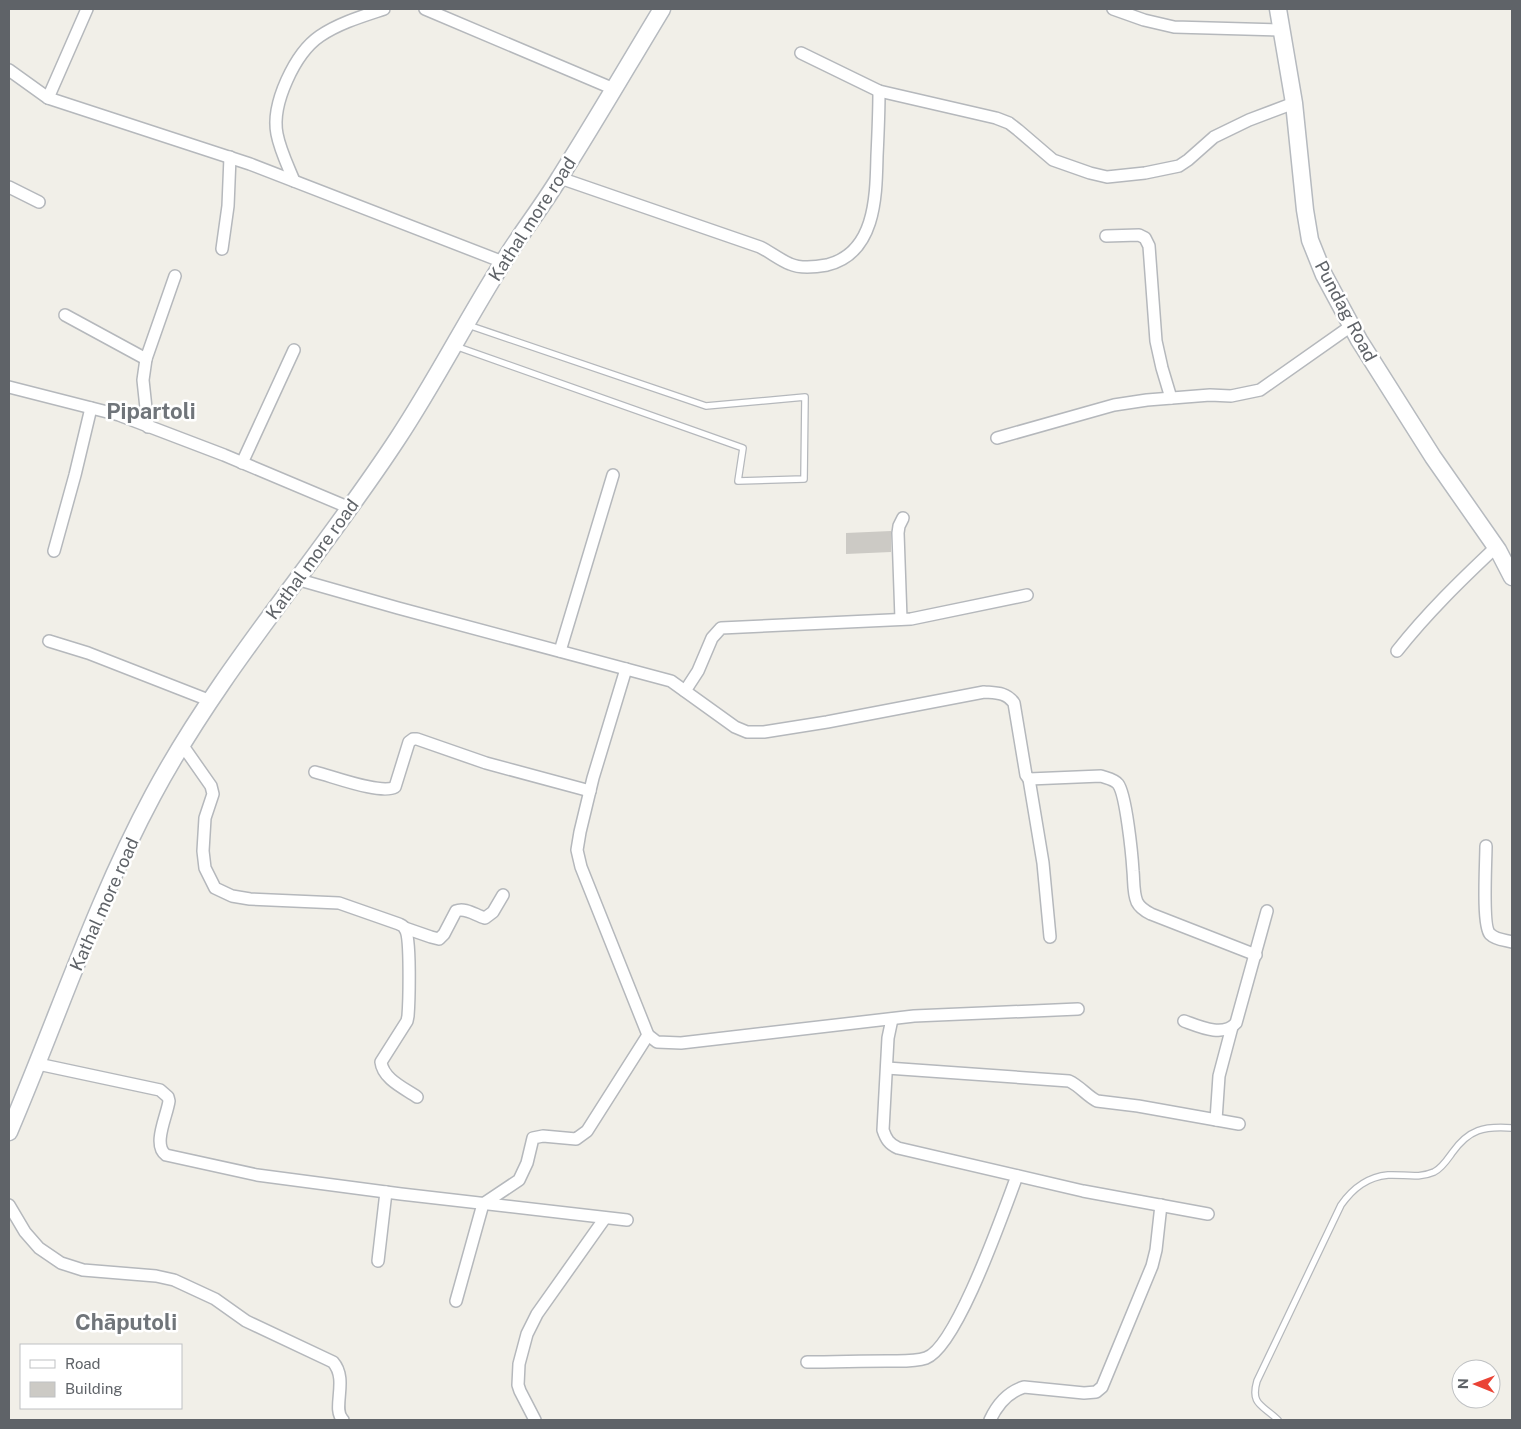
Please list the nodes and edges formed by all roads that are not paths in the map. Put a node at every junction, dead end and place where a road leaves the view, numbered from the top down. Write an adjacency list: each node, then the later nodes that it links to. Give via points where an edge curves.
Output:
1 (86, 9): 12 (street)
2 (384, 9): 16 (street, via 320,36 304,50 282,89 276,133)
3 (425, 9): 10 (street)
4 (662, 9): 10 (main road, Kathal more road)
5 (1113, 9): 7 (street, via 1174,27)
6 (1278, 9): 7 (main road, Pundag Road)
7 (1282, 30): 13 (main road, Pundag Road)
8 (801, 53): 11 (street)
9 (9, 70): 12 (street)
10 (614, 89): 15 (main road, Kathal more road)
11 (880, 91): 13 (street, via 996,118 1018,130 1053,160 1108,177 1178,166 1214,137); 15 (street, via 876,197 872,216 865,235 847,257 836,262 798,267 760,247)
12 (48, 98): 14 (street)
13 (1294, 103): 25 (main road, Pundag Road, via 1310,240 1324,276)
14 (230, 157): 16 (street); 20 (street)
15 (560, 178): 21 (main road, Kathal more road)
16 (294, 181): 21 (street)
17 (9, 187): 18 (street)
18 (39, 202)
19 (1106, 236): 30 (street, via 1140,235 1149,246 1156,341)
20 (222, 249)
21 (503, 262): 24 (main road, Kathal more road)
22 (175, 276): 28 (street)
23 (65, 315): 28 (street)
24 (466, 324): 26 (main road, Kathal more road); 26 (lane, via 706,406 804,397 804,479 738,481 743,448)
25 (1351, 326): 30 (street, via 1260,390 1231,396); 38 (main road, Pundag Road)
26 (453, 345): 36 (main road, Kathal more road, via 399,437)
27 (294, 350): 34 (street)
28 (146, 359): 32 (street, via 143,380)
29 (9, 387): 31 (street)
30 (1171, 398): 33 (street, via 1114,405)
31 (91, 408): 32 (street); 39 (street)
32 (148, 426): 34 (street)
33 (998, 438)
34 (242, 463): 36 (street)
35 (612, 475): 45 (street)
36 (350, 508): 41 (main road, Kathal more road)
37 (903, 518): 43 (street, via 898,532)
38 (1496, 547): 40 (main road, Pundag Road); 46 (street, via 1416,626)
39 (54, 551)
40 (1512, 577)
41 (296, 579): 45 (street); 49 (main road, Kathal more road)
42 (1027, 595): 43 (street)
43 (901, 619): 48 (street, via 720,628)
44 (49, 641): 49 (street)
45 (560, 651): 47 (street)
46 (1396, 651)
47 (626, 669): 48 (street, via 671,681); 53 (street)
48 (685, 691): 52 (street, via 747,732 827,722 984,692 1003,694 1014,703)
49 (211, 700): 50 (main road, Kathal more road)
50 (183, 746): 57 (street, via 211,786 203,851 205,868 215,888 232,896 250,899 340,904); 66 (main road, Kathal more road, via 154,794 102,899)
51 (315, 772): 53 (street, via 376,789 393,789 409,742 417,739 486,763)
52 (1029, 779): 58 (street, via 1043,863); 60 (street, via 1100,776 1115,781 1121,790 1135,897 1140,906 1151,914)
53 (590, 791): 65 (street, via 577,850 581,867)
54 (1486, 846): 59 (street, via 1488,930 1498,939)
55 (503, 895): 57 (street, via 493,912 485,918 458,909 439,938)
56 (1267, 911): 60 (street)
57 (405, 928): 68 (street, via 408,1016 381,1062 385,1074)
58 (1050, 937)
59 (1512, 942)
60 (1256, 955): 64 (street, via 1239,1017)
61 (1078, 1009): 62 (street)
62 (892, 1019): 65 (street, via 689,1042 657,1042); 67 (street)
63 (1184, 1021): 64 (street, via 1206,1030)
64 (1232, 1027): 69 (street, via 1219,1076)
65 (648, 1035): 75 (street, via 587,1131 576,1139 533,1138 519,1180)
66 (38, 1064): 72 (main road, Kathal more road); 74 (street, via 160,1090 169,1101 159,1145 166,1154 257,1175)
67 (887, 1068): 69 (street, via 1070,1081 1097,1101); 73 (street, via 883,1130 891,1144)
68 (417, 1097)
69 (1216, 1120): 70 (street)
70 (1239, 1124)
71 (1512, 1128): 87 (lane, via 1493,1126 1472,1133 1435,1171 1419,1176 1388,1175 1366,1181 1347,1196 1257,1381 1255,1399)
72 (9, 1132)
73 (1017, 1176): 77 (street); 83 (street, via 972,1292 935,1352 923,1359)
74 (386, 1192): 75 (street); 81 (street)
75 (483, 1204): 79 (street); 82 (street)
76 (9, 1205): 84 (street, via 39,1248 61,1263 83,1270 174,1280 214,1299 246,1321 333,1362 341,1380 338,1407)
77 (1161, 1205): 78 (street); 86 (street, via 1152,1266 1102,1387 1096,1392 1084,1393 1016,1389 1000,1404)
78 (1208, 1214)
79 (605, 1218): 80 (street); 85 (street, via 537,1314 527,1334 519,1364 518,1385)
80 (628, 1220)
81 (378, 1261)
82 (456, 1301)
83 (807, 1362)
84 (343, 1420)
85 (535, 1420)
86 (990, 1420)
87 (1278, 1420)

